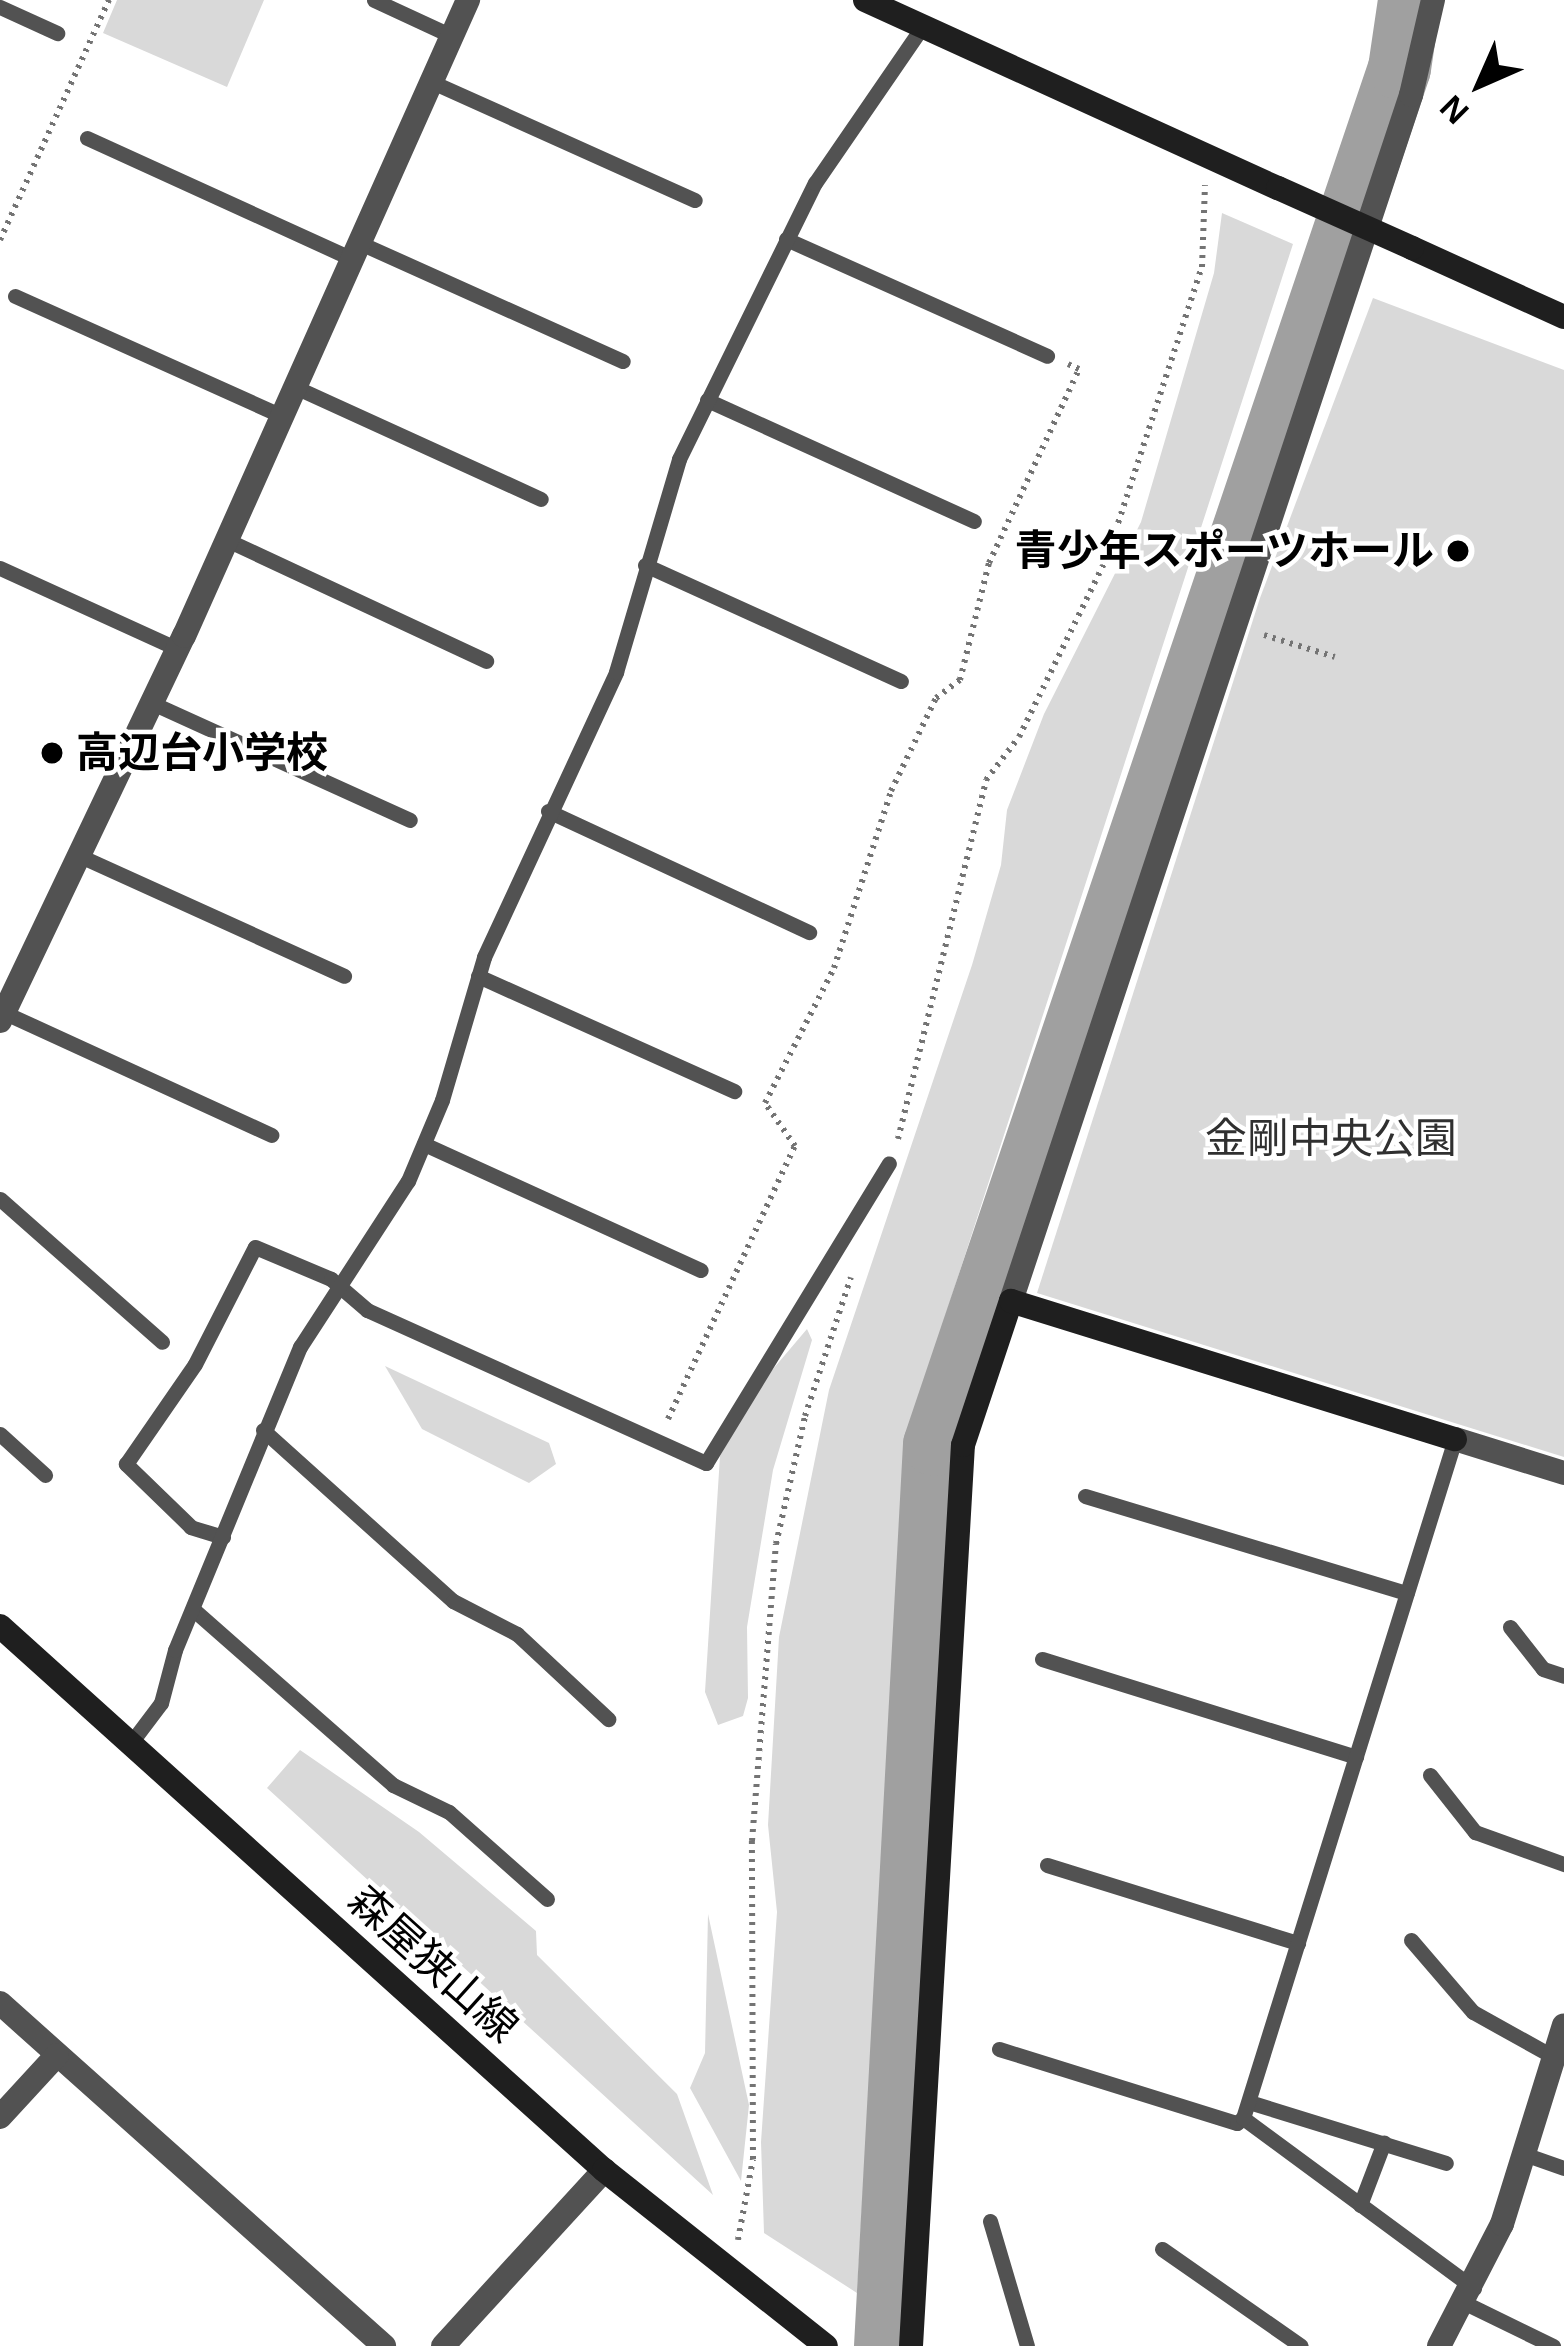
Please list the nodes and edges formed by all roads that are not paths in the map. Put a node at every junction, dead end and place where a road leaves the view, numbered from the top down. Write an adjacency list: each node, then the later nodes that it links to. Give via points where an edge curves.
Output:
1 (374, 0): 8 (lane)
2 (468, 0): 8 (street)
3 (866, 0): 6 (street)
4 (1433, 0): 44 (street, via 1411,95)
5 (0, 7): 7 (lane)
6 (923, 26): 12 (lane); 15 (street, bridge)
7 (57, 33)
8 (452, 37): 9 (street)
9 (431, 82): 11 (lane); 13 (street)
10 (87, 138): 13 (lane)
11 (695, 200)
12 (786, 239): 16 (lane); 19 (lane)
13 (356, 251): 17 (lane); 18 (street)
14 (15, 296): 20 (lane)
15 (1564, 317)
16 (1048, 356)
17 (622, 361)
18 (295, 387): 20 (street); 21 (lane)
19 (707, 400): 22 (lane); 24 (lane)
20 (282, 416): 23 (street)
21 (541, 499)
22 (974, 521)
23 (227, 540): 26 (street); 27 (lane)
24 (645, 565): 28 (lane); 30 (lane, via 616,672)
25 (0, 568): 26 (lane)
26 (178, 649): 29 (street)
27 (486, 661)
28 (901, 681)
29 (152, 703): 31 (lane); 32 (street)
30 (548, 812): 33 (lane); 35 (lane)
31 (410, 820)
32 (80, 856): 34 (lane); 36 (street)
33 (809, 932)
34 (344, 976)
35 (478, 976): 37 (lane); 39 (lane)
36 (3, 1017): 38 (lane)
37 (734, 1091)
38 (271, 1136)
39 (424, 1144): 42 (lane); 43 (lane)
40 (889, 1163): 43 (lane, via 706,1463)
41 (0, 1199): 45 (lane)
42 (701, 1270)
43 (341, 1293): 46 (lane, via 300,1347); 52 (lane, via 331,1279 255,1247 194,1364 126,1464 191,1526)
44 (1011, 1301): 48 (street); 87 (street, via 963,1445)
45 (162, 1342)
46 (262, 1430): 52 (lane); 59 (lane, via 453,1601 517,1634)
47 (0, 1434): 50 (lane)
48 (1455, 1439): 49 (street); 53 (lane)
49 (1564, 1473)
50 (45, 1475)
51 (1085, 1496): 53 (lane)
52 (223, 1537): 54 (lane)
53 (1407, 1592): 61 (lane)
54 (195, 1611): 60 (lane, via 161,1703); 65 (lane, via 393,1785 449,1812)
55 (0, 1626): 60 (street, 森屋狭山線)
56 (1510, 1627): 58 (lane, via 1543,1669)
57 (1042, 1659): 61 (lane)
58 (1564, 1676)
59 (608, 1719)
60 (130, 1744): 79 (street, 森屋狭山線)
61 (1356, 1757): 67 (lane)
62 (1430, 1775): 63 (lane, via 1475,1832)
63 (1564, 1864)
64 (1046, 1865): 67 (lane)
65 (547, 1900)
66 (1411, 1940): 72 (lane, via 1473,2012)
67 (1298, 1943): 73 (lane)
68 (0, 2003): 71 (street)
69 (1564, 2025): 72 (street)
70 (999, 2049): 73 (lane, via 1237,2123)
71 (57, 2055): 74 (street); 84 (street)
72 (1554, 2057): 76 (street)
73 (1246, 2110): 75 (lane); 80 (lane)
74 (0, 2117)
75 (1384, 2141): 77 (lane); 80 (lane)
76 (1524, 2154): 78 (lane); 83 (street)
77 (1446, 2163)
78 (1564, 2168)
79 (604, 2170): 85 (street); 86 (street, 森屋狭山線)
80 (1360, 2205): 83 (lane)
81 (991, 2222): 88 (lane)
82 (1162, 2249): 89 (lane)
83 (1470, 2296): 90 (street); 91 (lane)
84 (384, 2346)
85 (443, 2346)
86 (826, 2346)
87 (910, 2346)
88 (1028, 2346)
89 (1301, 2346)
90 (1438, 2346)
91 (1553, 2346)

